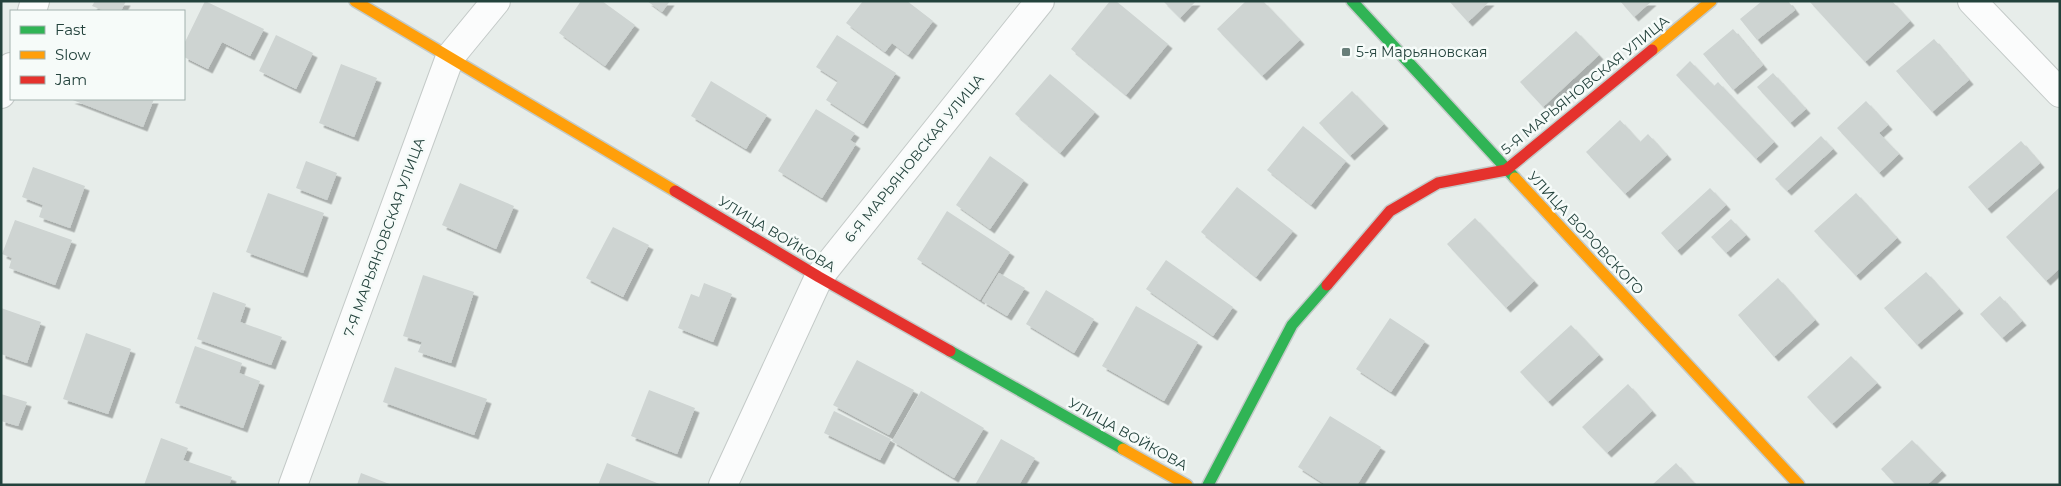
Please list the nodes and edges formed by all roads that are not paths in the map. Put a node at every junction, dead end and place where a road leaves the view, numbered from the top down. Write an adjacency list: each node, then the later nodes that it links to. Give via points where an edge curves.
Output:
1 (355, 1): 7 (street, УЛИЦА ВОЙКОВА)
2 (496, 1): 7 (street, 7-Я МАРЬЯНОВСКАЯ УЛИЦА)
3 (1040, 1): 12 (street, 6-Я МАРЬЯНОВСКАЯ УЛИЦА)
4 (1352, 1): 11 (street, УЛИЦА ВОРОВСКОГО)
5 (1711, 1): 11 (street, 5-Я МАРЬЯНОВСКАЯ УЛИЦА)
6 (1972, 1): 9 (street)
7 (450, 57): 12 (street, УЛИЦА ВОЙКОВА); 14 (street, 7-Я МАРЬЯНОВСКАЯ УЛИЦА)
8 (10, 70): 10 (street)
9 (2060, 93)
10 (1, 94)
11 (1506, 170): 13 (street, УЛИЦА ВОРОВСКОГО); 17 (street, 5-Я МАРЬЯНОВСКАЯ УЛИЦА, via 1438,184 1390,210 1292,325)
12 (819, 277): 15 (street, 6-Я МАРЬЯНОВСКАЯ УЛИЦА); 16 (street, УЛИЦА ВОЙКОВА)
13 (1788, 481)
14 (294, 485)
15 (723, 485)
16 (1187, 485)
17 (1208, 485)

